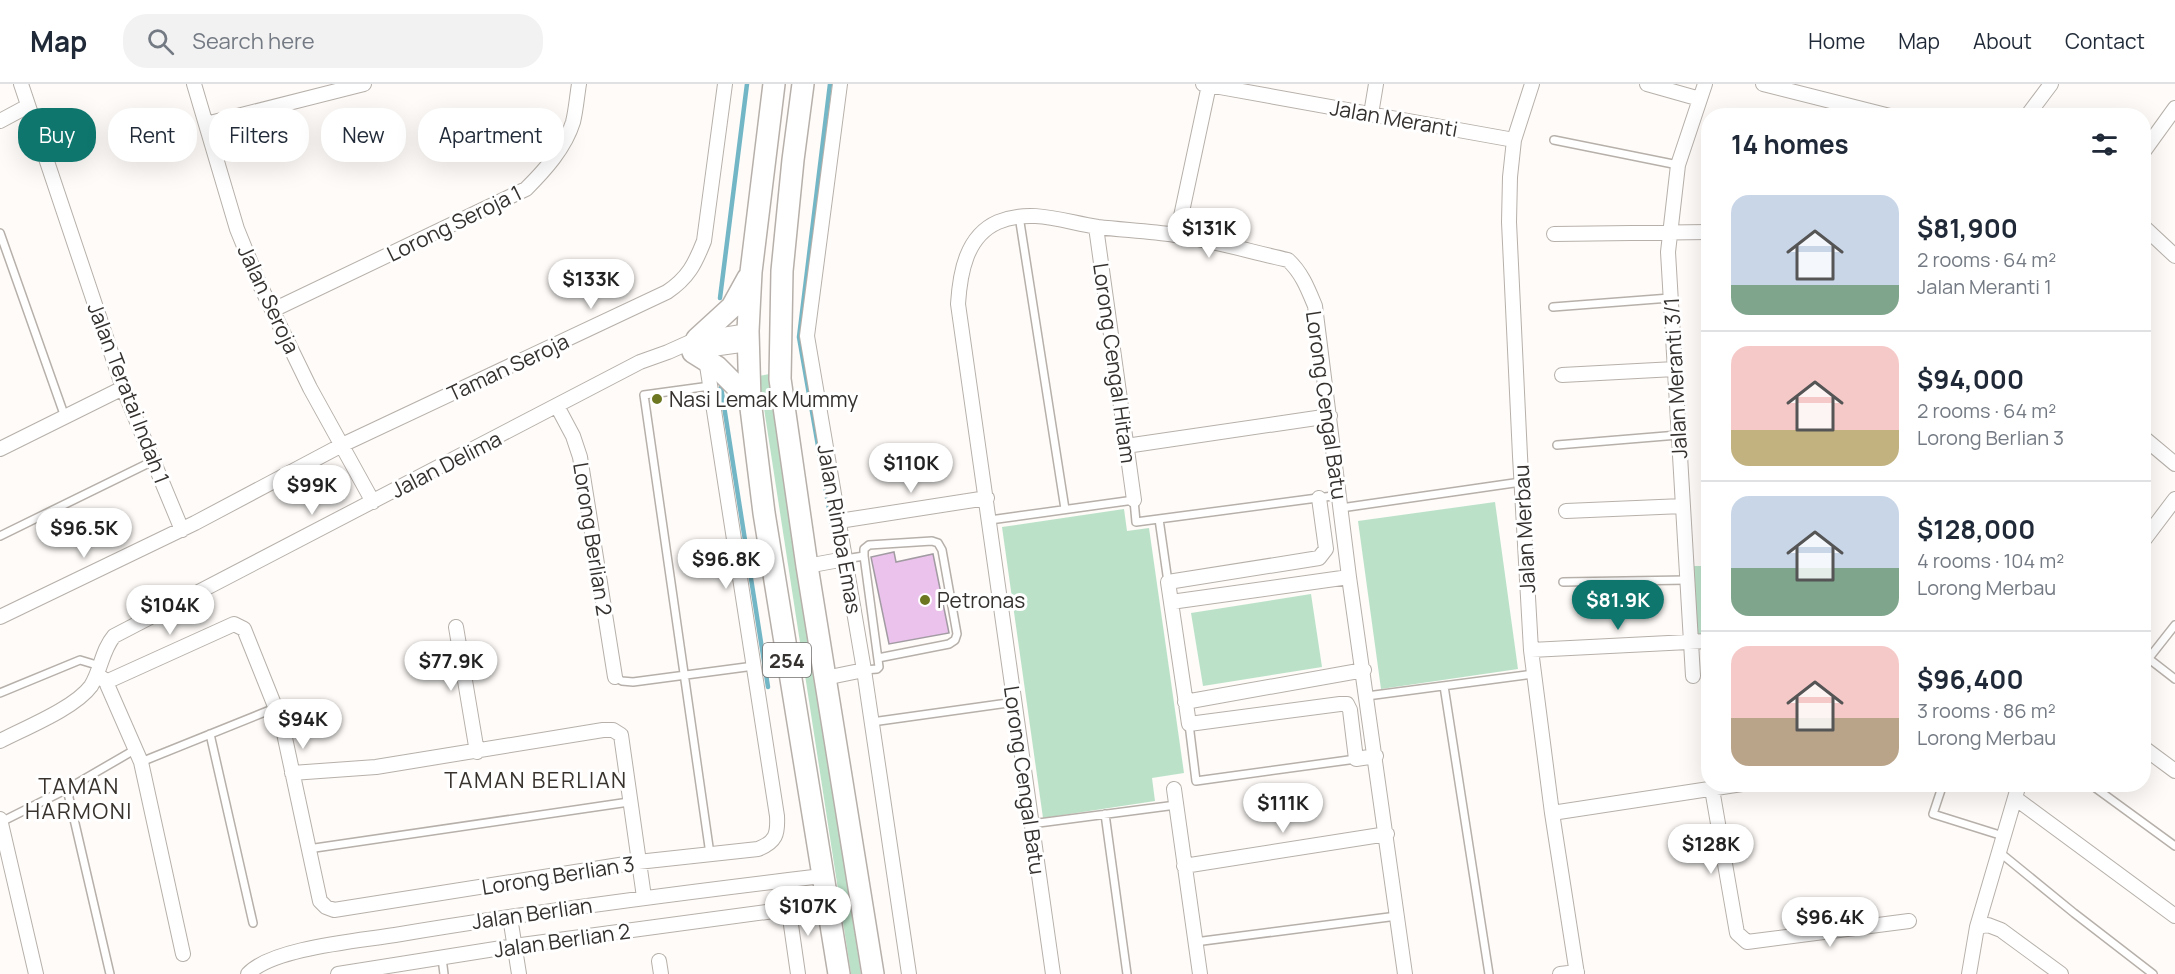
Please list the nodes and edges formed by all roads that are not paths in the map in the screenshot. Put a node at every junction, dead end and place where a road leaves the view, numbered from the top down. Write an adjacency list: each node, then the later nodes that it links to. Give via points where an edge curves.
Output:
1 (21, 84): 17 (street, Jalan Teratai Indah 1)
2 (194, 84): 23 (street, Jalan Seroja)
3 (364, 84): 23 (street)
4 (579, 84): 41 (street, Lorong Seroja 1, via 568,136 526,189)
5 (725, 84): 54 (street, Taman Seroja, via 704,241 682,281 667,292)
6 (774, 84): 38 (main road, 254)
7 (803, 84): 37 (main road, 254)
8 (840, 84): 73 (street, Jalan Rimba Emas, via 807,336)
9 (1206, 84): 21 (street, Jalan Meranti); 35 (street)
10 (1376, 84): 21 (street)
11 (1532, 84): 24 (street, Jalan Merbau)
12 (1647, 84): 16 (street)
13 (1705, 84): 16 (street, Jalan Meranti 3/1)
14 (1763, 84): 18 (street)
15 (2050, 84): 19 (street)
16 (1700, 99): 27 (street, Jalan Meranti 3/1)
17 (28, 106): 22 (street); 48 (street, Jalan Teratai Indah 1)
18 (1858, 108)
19 (2033, 108)
20 (2175, 108): 26 (street)
21 (1371, 114): 24 (street, Jalan Meranti)
22 (0, 121)
23 (206, 124): 41 (street, Jalan Seroja, via 237,229)
24 (1514, 140): 61 (street, Jalan Merbau, via 1509,222)
25 (1554, 140): 27 (lane)
26 (2151, 141)
27 (1678, 165): 32 (street, Jalan Meranti 3/1)
28 (1019, 216): 29 (street, Lorong Cengal Batu, via 1048,216); 62 (street, Lorong Cengal Batu, via 996,223 981,235 967,254 959,278 958,304); 69 (lane)
29 (1096, 226): 35 (street, Lorong Cengal Batu); 57 (street, Lorong Cengal Hitam)
30 (1701, 232): 32 (street)
31 (0, 233): 52 (lane)
32 (1668, 233): 33 (street); 39 (street, Jalan Meranti 3/1)
33 (1554, 234)
34 (2151, 234): 36 (street)
35 (1177, 235): 51 (street, Lorong Cengal Batu, via 1288,260 1298,268 1315,306)
36 (2175, 256)
37 (782, 271): 42 (main road, via 772,284 767,312); 46 (main road, 254)
38 (752, 272): 42 (main road, 254); 43 (main road, via 732,307)
39 (1670, 298): 40 (lane); 44 (street, Jalan Meranti 3/1)
40 (1553, 307)
41 (273, 310): 54 (street, Jalan Seroja)
42 (750, 337): 43 (street, Jalan Delima); 46 (main road); 49 (main road, 254)
43 (699, 350): 47 (street); 49 (main road); 50 (street, Jalan Delima, via 668,352 640,362)
44 (1674, 369): 45 (street); 53 (street, Jalan Meranti 3/1)
45 (1562, 375)
46 (780, 379): 79 (main road, 254)
47 (710, 386): 94 (street); 100 (lane, via 644,395)
48 (123, 388): 52 (street); 59 (street, Jalan Teratai Indah 1)
49 (750, 400): 143 (main road, 254, via 764,513)
50 (557, 406): 66 (street, Jalan Delima); 99 (street, Lorong Berlian 2, via 580,457)
51 (1330, 416): 57 (street); 67 (street, Lorong Cengal Batu)
52 (65, 417): 58 (street)
53 (1678, 435): 56 (lane); 68 (street, Jalan Meranti 3/1)
54 (342, 444): 66 (street, Jalan Seroja); 74 (street)
55 (2151, 444): 60 (street)
56 (1557, 445)
57 (1126, 446): 65 (street, Lorong Cengal Hitam)
58 (1, 447)
59 (153, 460): 74 (street, Jalan Teratai Indah 1); 76 (lane)
60 (2175, 465)
61 (1521, 482): 67 (lane); 90 (street, Jalan Merbau)
62 (987, 498): 72 (street, Lorong Cengal Batu); 73 (street)
63 (1319, 498): 67 (lane); 71 (lane); 82 (street, via 1326,549 1319,558)
64 (2175, 498): 75 (street)
65 (1134, 500): 69 (lane); 71 (lane, via 1136,522)
66 (373, 502): 97 (street, Jalan Delima, via 114,636 108,644)
67 (1341, 502): 80 (street, Lorong Cengal Batu)
68 (1683, 506): 70 (street); 81 (street, Jalan Meranti 3/1)
69 (1065, 509): 72 (lane)
70 (1566, 511)
71 (1159, 519): 82 (lane)
72 (990, 520): 107 (street, Lorong Cengal Batu)
73 (839, 521): 78 (street, Jalan Rimba Emas)
74 (182, 530): 85 (street)
75 (2151, 531)
76 (0, 536)
77 (864, 556): 78 (lane); 92 (lane); 92 (lane, via 869,545 938,543 957,634 949,644)
78 (845, 559): 79 (street); 95 (street, Jalan Rimba Emas)
79 (807, 566): 102 (main road, 254)
80 (1349, 578): 84 (street); 96 (street, Lorong Cengal Batu)
81 (1687, 580): 83 (lane); 89 (street, Jalan Meranti 3/1)
82 (1168, 582): 84 (street)
83 (1563, 582)
84 (1171, 602): 108 (street)
85 (0, 617)
86 (2175, 625): 91 (lane)
87 (456, 627): 114 (street)
88 (1701, 642): 89 (street)
89 (1691, 643): 90 (street); 101 (street, Jalan Meranti 3/1)
90 (1531, 650): 98 (street, Jalan Merbau)
91 (2151, 651)
92 (878, 658): 95 (lane, via 878,668)
93 (2151, 661): 103 (lane)
94 (754, 666): 100 (lane); 140 (street, Lorong Berlian 3, via 778,827 768,845 758,849)
95 (864, 670): 102 (street); 110 (street, Jalan Rimba Emas)
96 (1364, 670): 106 (street, Lorong Cengal Batu); 108 (street)
97 (101, 674): 105 (lane, via 80,660); 109 (street, via 234,624 244,629); 113 (street, Jalan Delima, via 68,706); 116 (street)
98 (1533, 674): 104 (lane); 131 (street, Jalan Merbau)
99 (615, 676): 100 (lane, via 633,682)
100 (685, 676): 140 (lane)
101 (1693, 676)
102 (825, 678): 165 (main road, 254)
103 (2175, 679)
104 (1444, 686): 106 (lane); 171 (lane)
105 (0, 693)
106 (1367, 696): 117 (street, Lorong Cengal Batu)
107 (1015, 702): 110 (lane); 134 (street, Lorong Cengal Batu)
108 (1185, 702): 111 (street)
109 (275, 708): 112 (lane); 120 (street)
110 (872, 722): 166 (street, Jalan Rimba Emas)
111 (1189, 724): 118 (street, via 1347,704); 118 (lane, via 1196,781)
112 (210, 734): 116 (lane); 149 (lane)
113 (0, 741)
114 (477, 752): 120 (street, via 376,767); 129 (street, via 613,730 621,735)
115 (2151, 753): 119 (street)
116 (139, 756): 121 (lane); 153 (street)
117 (1376, 756): 118 (street); 135 (street, Lorong Cengal Batu)
118 (1356, 759)
119 (2175, 771)
120 (292, 772): 138 (street)
121 (67, 789): 133 (lane); 158 (lane)
122 (1174, 789): 130 (street)
123 (1701, 791): 131 (street)
124 (1713, 792): 148 (street, via 1737,933 1747,942)
125 (1940, 792): 136 (lane, via 1933,814)
126 (2016, 792): 128 (street)
127 (2101, 792): 137 (lane)
128 (2014, 798): 136 (street); 146 (street)
129 (629, 802): 138 (lane); 141 (street)
130 (1176, 805): 132 (lane); 142 (street)
131 (1552, 813): 156 (street, Jalan Merbau)
132 (1105, 814): 134 (lane); 168 (lane)
133 (0, 821): 157 (street)
134 (1031, 824): 167 (street, Lorong Cengal Batu)
135 (1387, 834): 142 (street); 145 (street, Lorong Cengal Batu)
136 (2003, 836): 139 (street)
137 (2175, 846)
138 (308, 849): 141 (street, Lorong Berlian 3, via 320,901 334,910)
139 (1998, 851): 150 (street); 175 (lane)
140 (710, 854): 141 (street, Lorong Berlian 3)
141 (638, 862): 144 (street)
142 (1184, 866): 151 (street)
143 (822, 876): 144 (street, Jalan Berlian); 164 (main road, 254)
144 (644, 897): 147 (street, Jalan Berlian)
145 (1397, 916): 151 (lane); 170 (street, Lorong Cengal Batu)
146 (2175, 916)
147 (510, 917): 152 (street); 159 (street, Jalan Berlian, via 290,953 264,962)
148 (1909, 921)
149 (253, 922)
150 (1977, 927): 173 (street); 174 (street, via 1995,926)
151 (1195, 942): 169 (street)
152 (514, 946): 154 (street, Jalan Berlian 2); 162 (street); 163 (street, Jalan Berlian 2, via 781,910 790,918)
153 (183, 954)
154 (442, 958): 155 (street, Jalan Berlian 2); 161 (lane)
155 (368, 972): 160 (street, Jalan Berlian 2)
156 (1577, 973): 172 (street)
157 (36, 974)
158 (110, 974)
159 (248, 974)
160 (338, 974)
161 (444, 974)
162 (519, 974)
163 (798, 974)
164 (839, 974)
165 (873, 974)
166 (909, 974)
167 (1053, 974)
168 (1126, 974)
169 (1200, 974)
170 (1405, 974)
171 (1489, 974)
172 (1560, 974)
173 (1969, 974)
174 (2061, 974)
175 (2153, 974)

